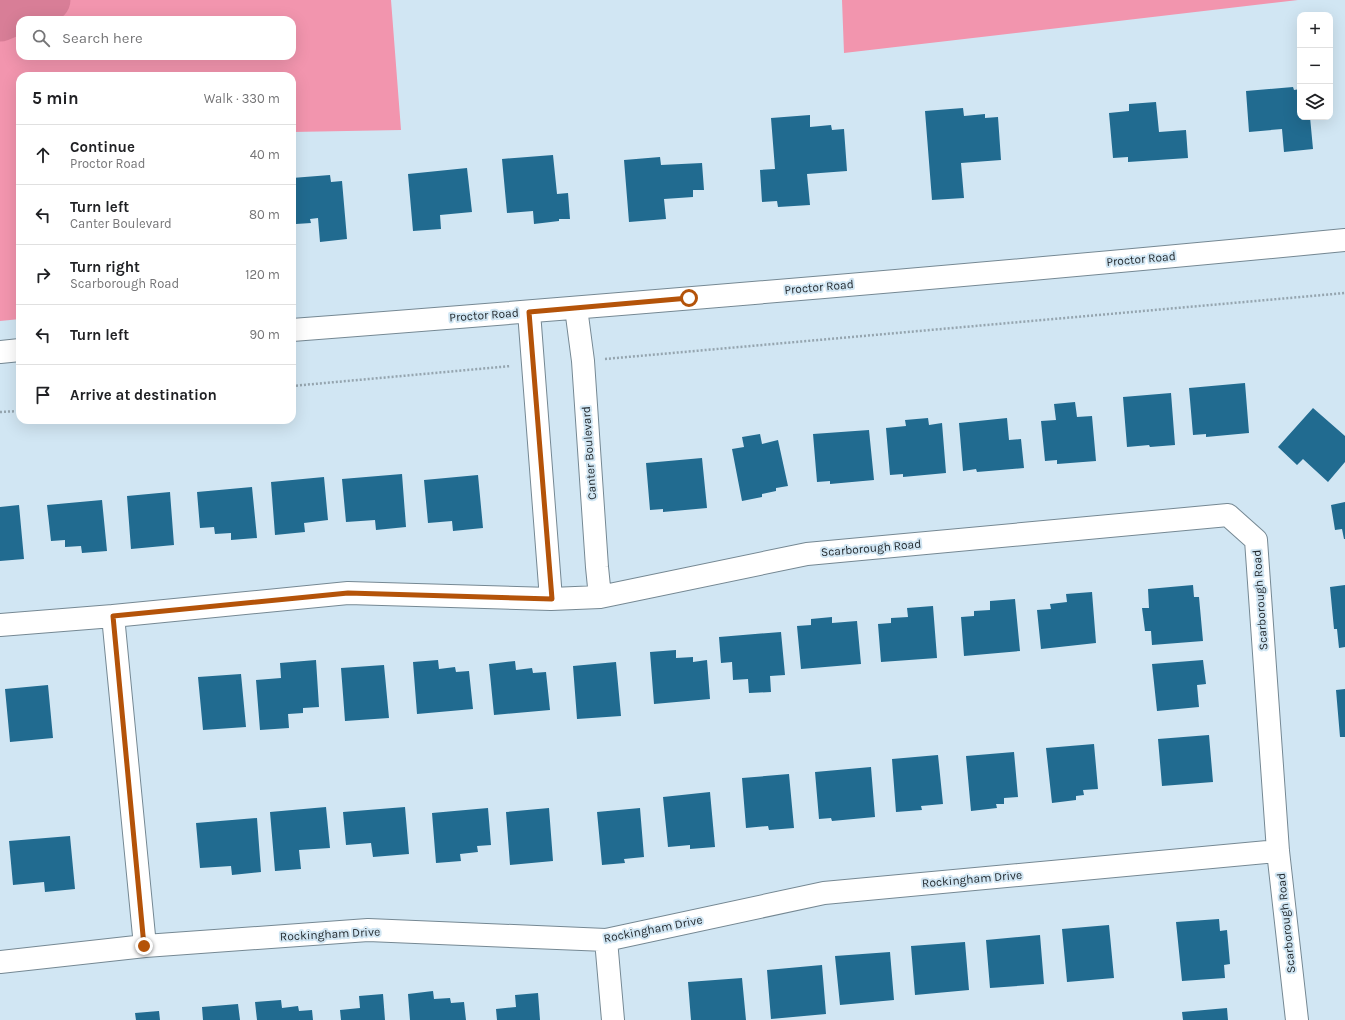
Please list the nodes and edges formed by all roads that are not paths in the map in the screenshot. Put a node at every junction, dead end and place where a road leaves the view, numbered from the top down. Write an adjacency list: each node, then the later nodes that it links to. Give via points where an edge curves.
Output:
1 (1345, 240): 2 (street, Proctor Road)
2 (576, 308): 3 (street, Proctor Road); 7 (street, Canter Boulevard, via 583,361)
3 (529, 312): 4 (street, Proctor Road); 8 (street)
4 (296, 330)
5 (16, 350): 6 (street)
6 (0, 352)
7 (600, 597): 8 (street, Scarborough Road); 11 (street, Scarborough Road, via 807,554 1228,515 1256,540)
8 (552, 599): 9 (street, Scarborough Road, via 348,593)
9 (113, 616): 10 (street, Scarborough Road); 13 (street)
10 (0, 625)
11 (1278, 851): 12 (street, Rockingham Drive, via 824,893); 16 (street, Scarborough Road)
12 (606, 940): 13 (street, Rockingham Drive, via 368,930); 15 (street)
13 (144, 946): 14 (street, Rockingham Drive)
14 (0, 962)
15 (613, 1020)
16 (1297, 1020)

